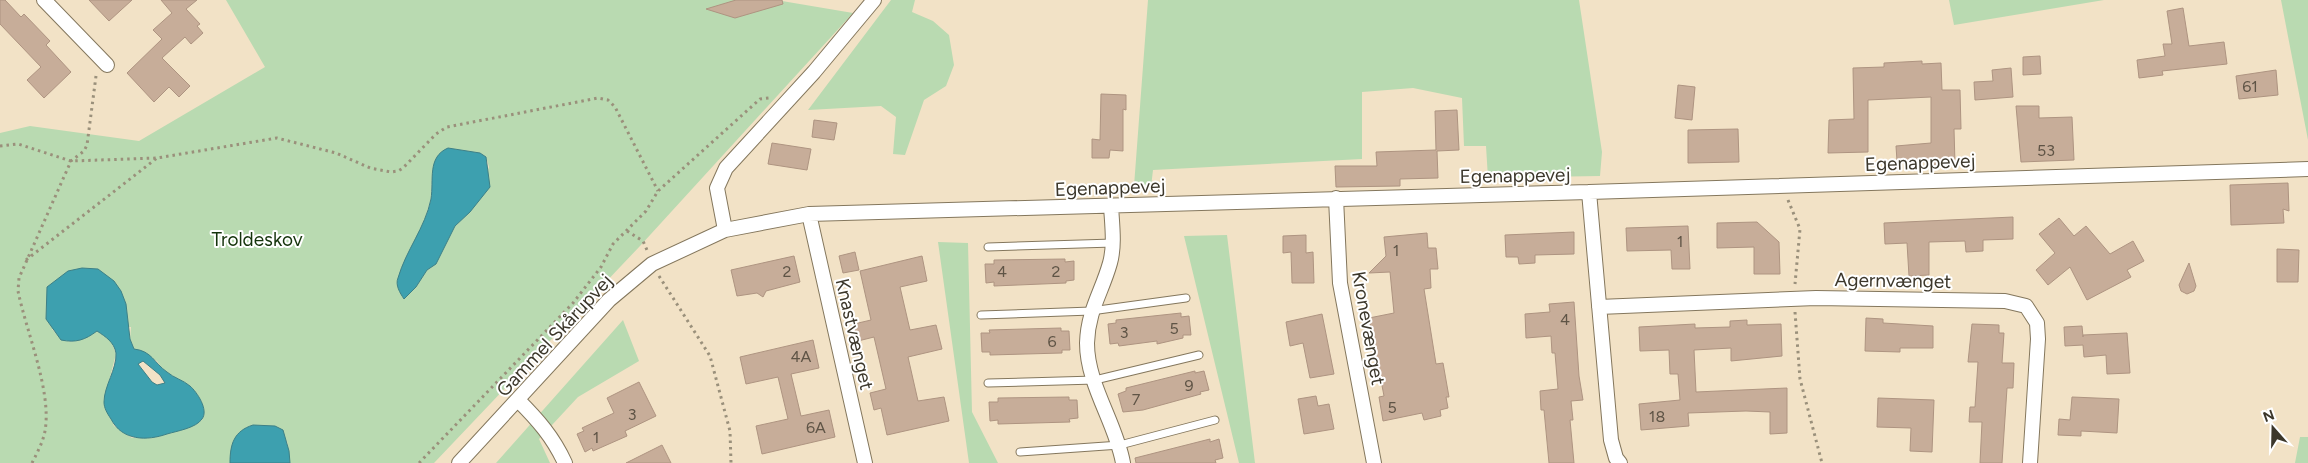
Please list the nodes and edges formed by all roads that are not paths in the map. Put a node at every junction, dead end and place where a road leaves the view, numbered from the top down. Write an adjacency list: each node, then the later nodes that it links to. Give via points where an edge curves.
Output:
1 (44, 0): 3 (street)
2 (874, 0): 9 (street, via 786,104 726,168 717,188)
3 (107, 65)
4 (2308, 169): 5 (street, Egenappevej)
5 (1589, 192): 6 (street, Egenappevej); 13 (street)
6 (1336, 198): 7 (street, Egenappevej); 27 (street, Kronevænget, via 1340,283)
7 (1111, 206): 8 (street, Egenappevej); 10 (street)
8 (809, 214): 9 (street, Egenappevej); 25 (street, Knastvænget)
9 (725, 230): 19 (street, Gammel Skårupvej, via 652,264 609,300)
10 (1113, 243): 11 (lane); 14 (street, via 1110,262)
11 (988, 247)
12 (1186, 298): 14 (lane)
13 (1599, 307): 28 (street, via 1611,440); 29 (street, Agernvænget, via 1795,298 2005,301 2026,306 2036,322 2038,339)
14 (1091, 311): 15 (lane); 17 (street, via 1088,351)
15 (981, 315)
16 (1199, 355): 17 (lane)
17 (1095, 380): 18 (lane); 21 (street)
18 (988, 383)
19 (518, 400): 23 (street, Gammel Skårupvej); 24 (street, via 542,424)
20 (1215, 420): 21 (lane)
21 (1120, 445): 22 (lane); 26 (street)
22 (1020, 452)
23 (459, 463)
24 (566, 463)
25 (865, 463)
26 (1123, 463)
27 (1374, 463)
28 (1620, 463)
29 (2030, 463)

